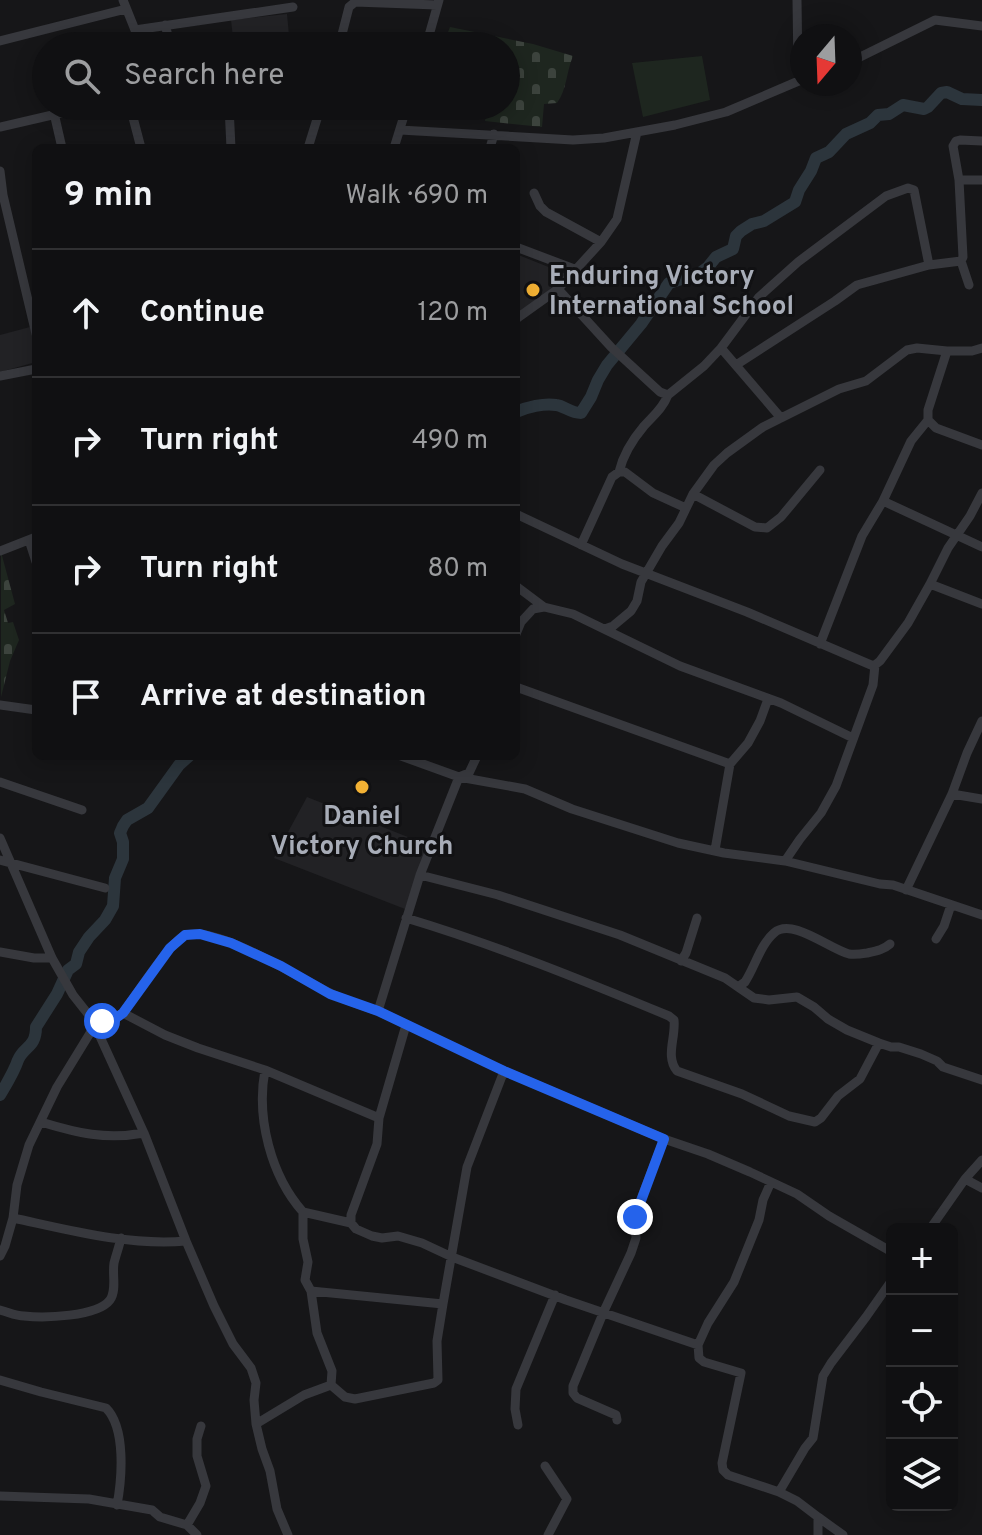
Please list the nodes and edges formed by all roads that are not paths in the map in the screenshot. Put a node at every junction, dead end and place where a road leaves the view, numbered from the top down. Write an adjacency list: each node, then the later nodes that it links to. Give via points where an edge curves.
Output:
1 (797, 0): 5 (street)
2 (438, 2): 10 (street, via 355,2); 11 (street)
3 (125, 5): 8 (street); 12 (street)
4 (293, 7): 6 (street)
5 (797, 24)
6 (165, 25): 8 (street); 9 (street)
7 (982, 26): 13 (street, via 935,20)
8 (135, 30)
9 (167, 32)
10 (343, 32)
11 (430, 32)
12 (0, 41)
13 (862, 56)
14 (790, 85): 23 (street, via 726,112)
15 (32, 119): 21 (street)
16 (56, 120): 26 (street)
17 (134, 120): 27 (street)
18 (230, 120): 28 (street)
19 (317, 120): 29 (street)
20 (403, 120): 22 (street)
21 (0, 127)
22 (400, 130): 24 (street); 30 (street)
23 (637, 132): 24 (street, via 573,140); 37 (street, via 617,219)
24 (494, 134): 31 (street)
25 (982, 141): 33 (street, via 960,140 953,146)
26 (61, 144)
27 (140, 144)
28 (231, 144)
29 (309, 144)
30 (395, 144)
31 (491, 144)
32 (0, 171): 36 (street)
33 (959, 180): 34 (street); 39 (street)
34 (982, 180)
35 (534, 193): 37 (street, via 546,212)
36 (1, 195): 45 (street)
37 (601, 242): 41 (street)
38 (520, 249): 41 (street)
39 (961, 261): 40 (street); 42 (street)
40 (929, 265): 46 (street, via 914,190 886,196 759,297); 49 (street, via 857,285)
41 (577, 270): 43 (street)
42 (969, 285)
43 (558, 289): 44 (street); 52 (street, via 611,347)
44 (520, 316)
45 (32, 318)
46 (721, 348): 49 (street); 52 (street)
47 (982, 348): 48 (street)
48 (947, 351): 53 (street, via 907,350 866,381); 54 (street)
49 (736, 365): 53 (street)
50 (32, 370): 51 (street)
51 (0, 376)
52 (668, 395): 57 (street, via 630,446)
53 (781, 418): 59 (street, via 727,453)
54 (928, 420): 55 (street); 60 (street, via 911,441)
55 (982, 445)
56 (820, 470): 59 (street, via 767,528 755,527)
57 (619, 472): 61 (street); 65 (street)
58 (982, 493): 63 (street)
59 (693, 494): 61 (street)
60 (883, 501): 63 (street); 75 (street, via 862,536)
61 (686, 508): 68 (street)
62 (520, 516): 65 (street)
63 (956, 535): 66 (street); 69 (street)
64 (32, 539): 67 (street)
65 (581, 545): 68 (street)
66 (982, 547)
67 (0, 551)
68 (646, 573): 74 (street, via 631,611); 75 (street)
69 (930, 584): 71 (street); 76 (street)
70 (520, 589): 72 (street)
71 (982, 604)
72 (544, 607): 73 (street, via 533,609); 74 (street)
73 (520, 624)
74 (605, 629): 78 (street, via 680,666)
75 (820, 644): 76 (street)
76 (875, 665): 82 (street)
77 (520, 688): 85 (street)
78 (768, 699): 82 (street); 85 (street, via 748,743)
79 (0, 705): 80 (street)
80 (32, 709)
81 (982, 721): 88 (street)
82 (853, 738): 94 (street, via 836,786)
83 (412, 760): 86 (street)
84 (475, 760): 86 (street, via 469,773)
85 (730, 764): 92 (street)
86 (459, 777): 92 (street, via 525,789 572,809); 95 (street)
87 (0, 782): 90 (street)
88 (952, 794): 89 (street); 97 (street)
89 (982, 799)
90 (82, 810)
91 (0, 838): 93 (street)
92 (715, 850): 94 (street)
93 (5, 861): 96 (street); 105 (street)
94 (785, 861): 97 (street)
95 (420, 875): 100 (street); 106 (street, via 620,935)
96 (105, 888)
97 (906, 890): 98 (street)
98 (951, 905): 99 (street); 102 (street)
99 (982, 915)
100 (406, 918): 108 (street); 112 (street, via 669,1016 675,1027 671,1064 677,1071 801,1120 821,1118 864,1074)
101 (697, 918): 106 (street)
102 (936, 939)
103 (890, 944): 107 (street, via 853,955 790,928 777,930)
104 (0, 952): 105 (street)
105 (52, 958): 110 (street)
106 (681, 961): 107 (street)
107 (738, 987): 112 (street, via 754,998 797,997 847,1030)
108 (378, 1011): 109 (street, via 330,994 231,943 200,934 185,935 170,948); 111 (street)
109 (123, 1013): 110 (street); 113 (street, via 165,1035)
110 (93, 1022): 117 (street); 118 (street)
111 (406, 1025): 114 (street); 116 (street)
112 (879, 1043): 115 (street)
113 (265, 1070): 116 (street); 124 (street, via 261,1092 268,1142 278,1174)
114 (504, 1071): 119 (street); 132 (street, via 467,1167)
115 (982, 1080)
116 (379, 1118): 126 (street, via 377,1144)
117 (41, 1122): 118 (street, via 94,1136); 125 (street, via 17,1185)
118 (144, 1133): 129 (street)
119 (664, 1139): 122 (street); 138 (street, via 635,1217 631,1253)
120 (982, 1160): 121 (street)
121 (965, 1179): 123 (street); 127 (street)
122 (771, 1182): 130 (street); 139 (street, via 734,1282)
123 (982, 1188)
124 (303, 1212): 126 (street); 134 (street, via 305,1280)
125 (13, 1218): 128 (street); 131 (street)
126 (351, 1223): 132 (street, via 372,1236 398,1236)
127 (934, 1223)
128 (121, 1238): 129 (street); 137 (street, via 114,1292 102,1307 48,1317)
129 (186, 1241): 143 (street, via 233,1344 251,1368)
130 (886, 1249)
131 (0, 1256)
132 (452, 1257): 135 (street); 136 (street)
133 (886, 1289): 147 (street, via 823,1376 813,1438)
134 (311, 1291): 136 (street); 141 (street)
135 (555, 1295): 138 (street); 144 (street, via 516,1389)
136 (443, 1304): 141 (street, via 434,1383 355,1399)
137 (0, 1310)
138 (604, 1311): 139 (street); 142 (street, via 573,1393)
139 (698, 1345): 147 (street, via 704,1362 741,1373 723,1470)
140 (0, 1380): 149 (street, via 106,1408 113,1415 121,1474)
141 (331, 1385): 143 (street)
142 (617, 1420)
143 (256, 1424): 153 (street)
144 (518, 1425)
145 (201, 1426): 151 (street, via 197,1456 206,1486)
146 (545, 1466): 154 (street, via 567,1499)
147 (779, 1492): 150 (street)
148 (0, 1496): 149 (street)
149 (117, 1505): 151 (street, via 152,1510)
150 (818, 1517): 155 (street); 156 (street)
151 (187, 1525): 152 (street)
152 (197, 1535)
153 (288, 1535)
154 (548, 1535)
155 (818, 1535)
156 (843, 1535)

